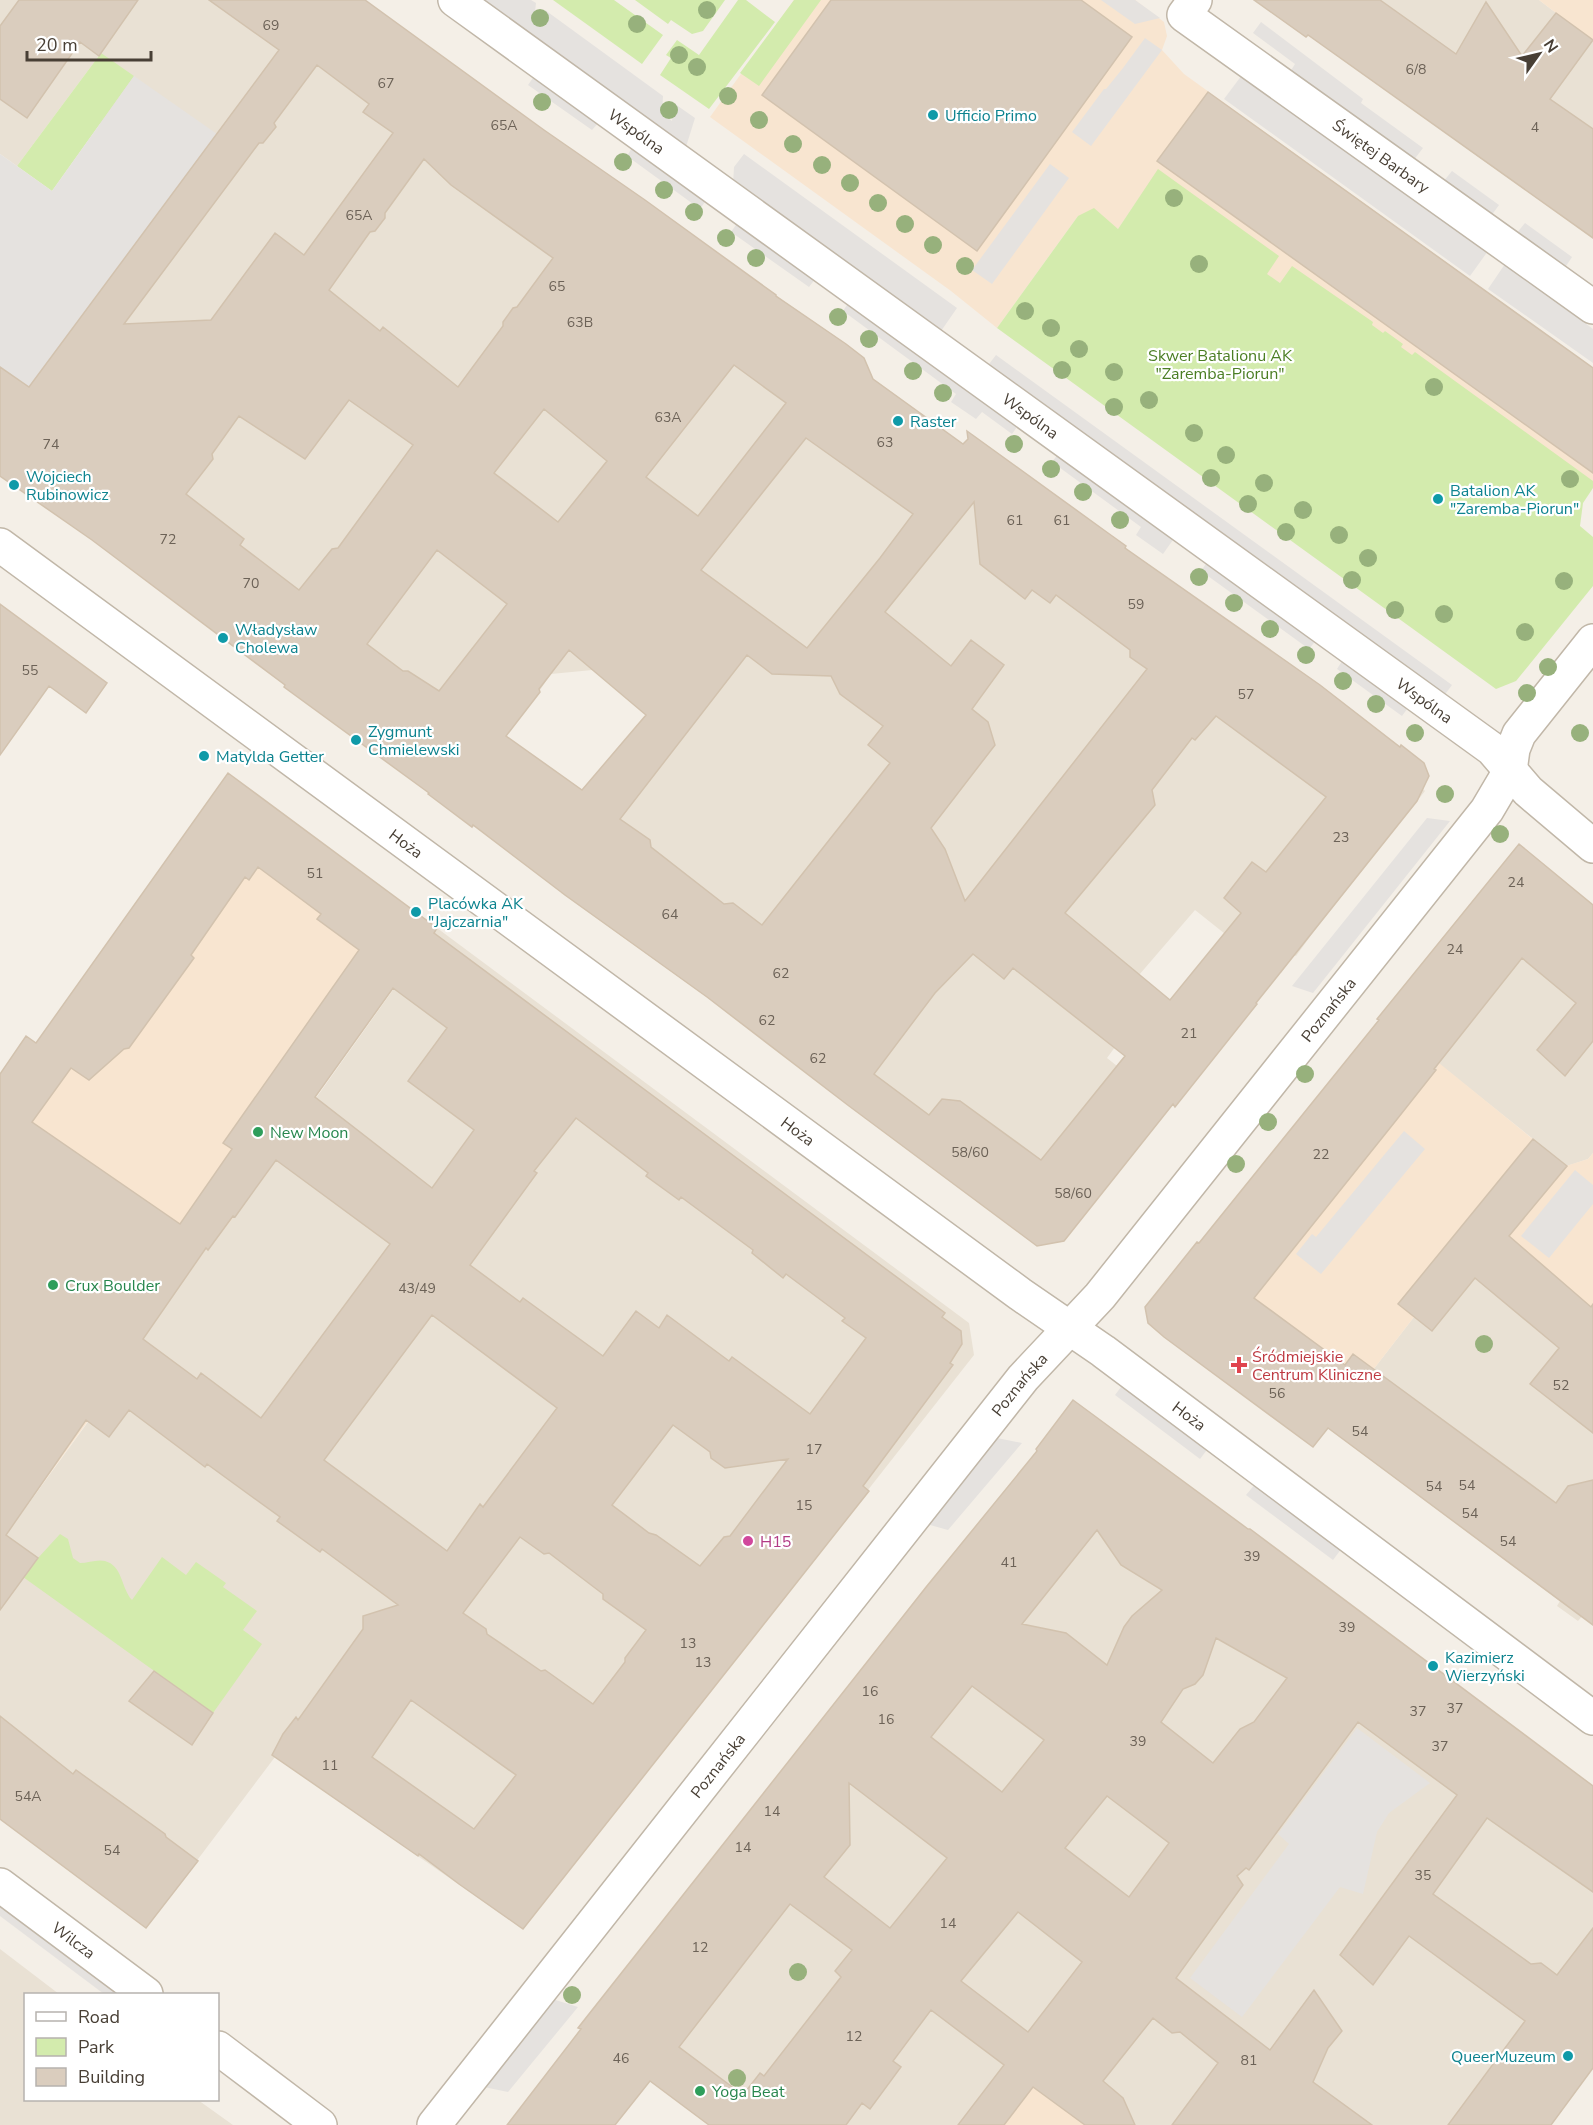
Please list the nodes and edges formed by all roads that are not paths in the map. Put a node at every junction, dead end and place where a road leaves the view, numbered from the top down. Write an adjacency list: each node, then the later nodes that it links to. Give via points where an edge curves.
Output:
1 (455, 0): 6 (street, Wspólna, via 1492,749)
2 (1195, 0): 3 (street, Świętej Barbary, via 1184,15)
3 (1593, 307)
4 (0, 545): 8 (street, Hoża)
5 (1593, 641): 6 (street, Poznańska, via 1519,734)
6 (1510, 771): 7 (street, Wspólna); 8 (street, Poznańska, via 1496,798 1472,829 1100,1296)
7 (1593, 846)
8 (1070, 1328): 9 (street, Hoża); 14 (street, Poznańska, via 1023,1378)
9 (1593, 1718)
10 (0, 1885): 11 (street, Wilcza)
11 (143, 1993)
12 (219, 2049): 13 (street)
13 (320, 2125)
14 (434, 2125)

